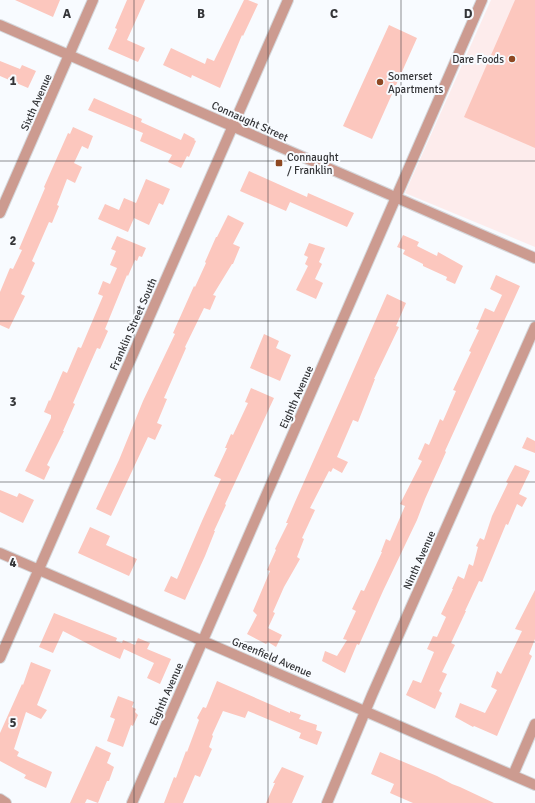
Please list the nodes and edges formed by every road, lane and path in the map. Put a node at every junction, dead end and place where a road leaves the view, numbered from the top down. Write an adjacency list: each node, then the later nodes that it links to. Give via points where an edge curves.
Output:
1 (93, 0): 5 (street, Sixth Avenue)
2 (288, 0): 6 (street, Franklin Street South)
3 (482, 0): 7 (street, Eighth Avenue)
4 (0, 24): 5 (street, Connaught Street)
5 (70, 54): 6 (street, Connaught Street); 8 (street, Sixth Avenue)
6 (232, 126): 7 (street, Connaught Street); 12 (street, Franklin Street South)
7 (396, 197): 9 (street, Connaught Street); 13 (street, Eighth Avenue)
8 (0, 213)
9 (535, 258)
10 (535, 327): 15 (street, Ninth Avenue)
11 (0, 553): 12 (street, Greenfield Avenue)
12 (39, 569): 13 (street, Greenfield Avenue); 14 (street, Franklin Street South)
13 (203, 640): 15 (street, Greenfield Avenue); 21 (street, Eighth Avenue)
14 (0, 658)
15 (365, 711): 17 (street, Greenfield Avenue); 22 (street, Ninth Avenue)
16 (535, 724): 17 (street)
17 (513, 775): 18 (street, Greenfield Avenue)
18 (535, 785)
19 (0, 799): 20 (street)
20 (6, 803)
21 (132, 803)
22 (327, 803)

